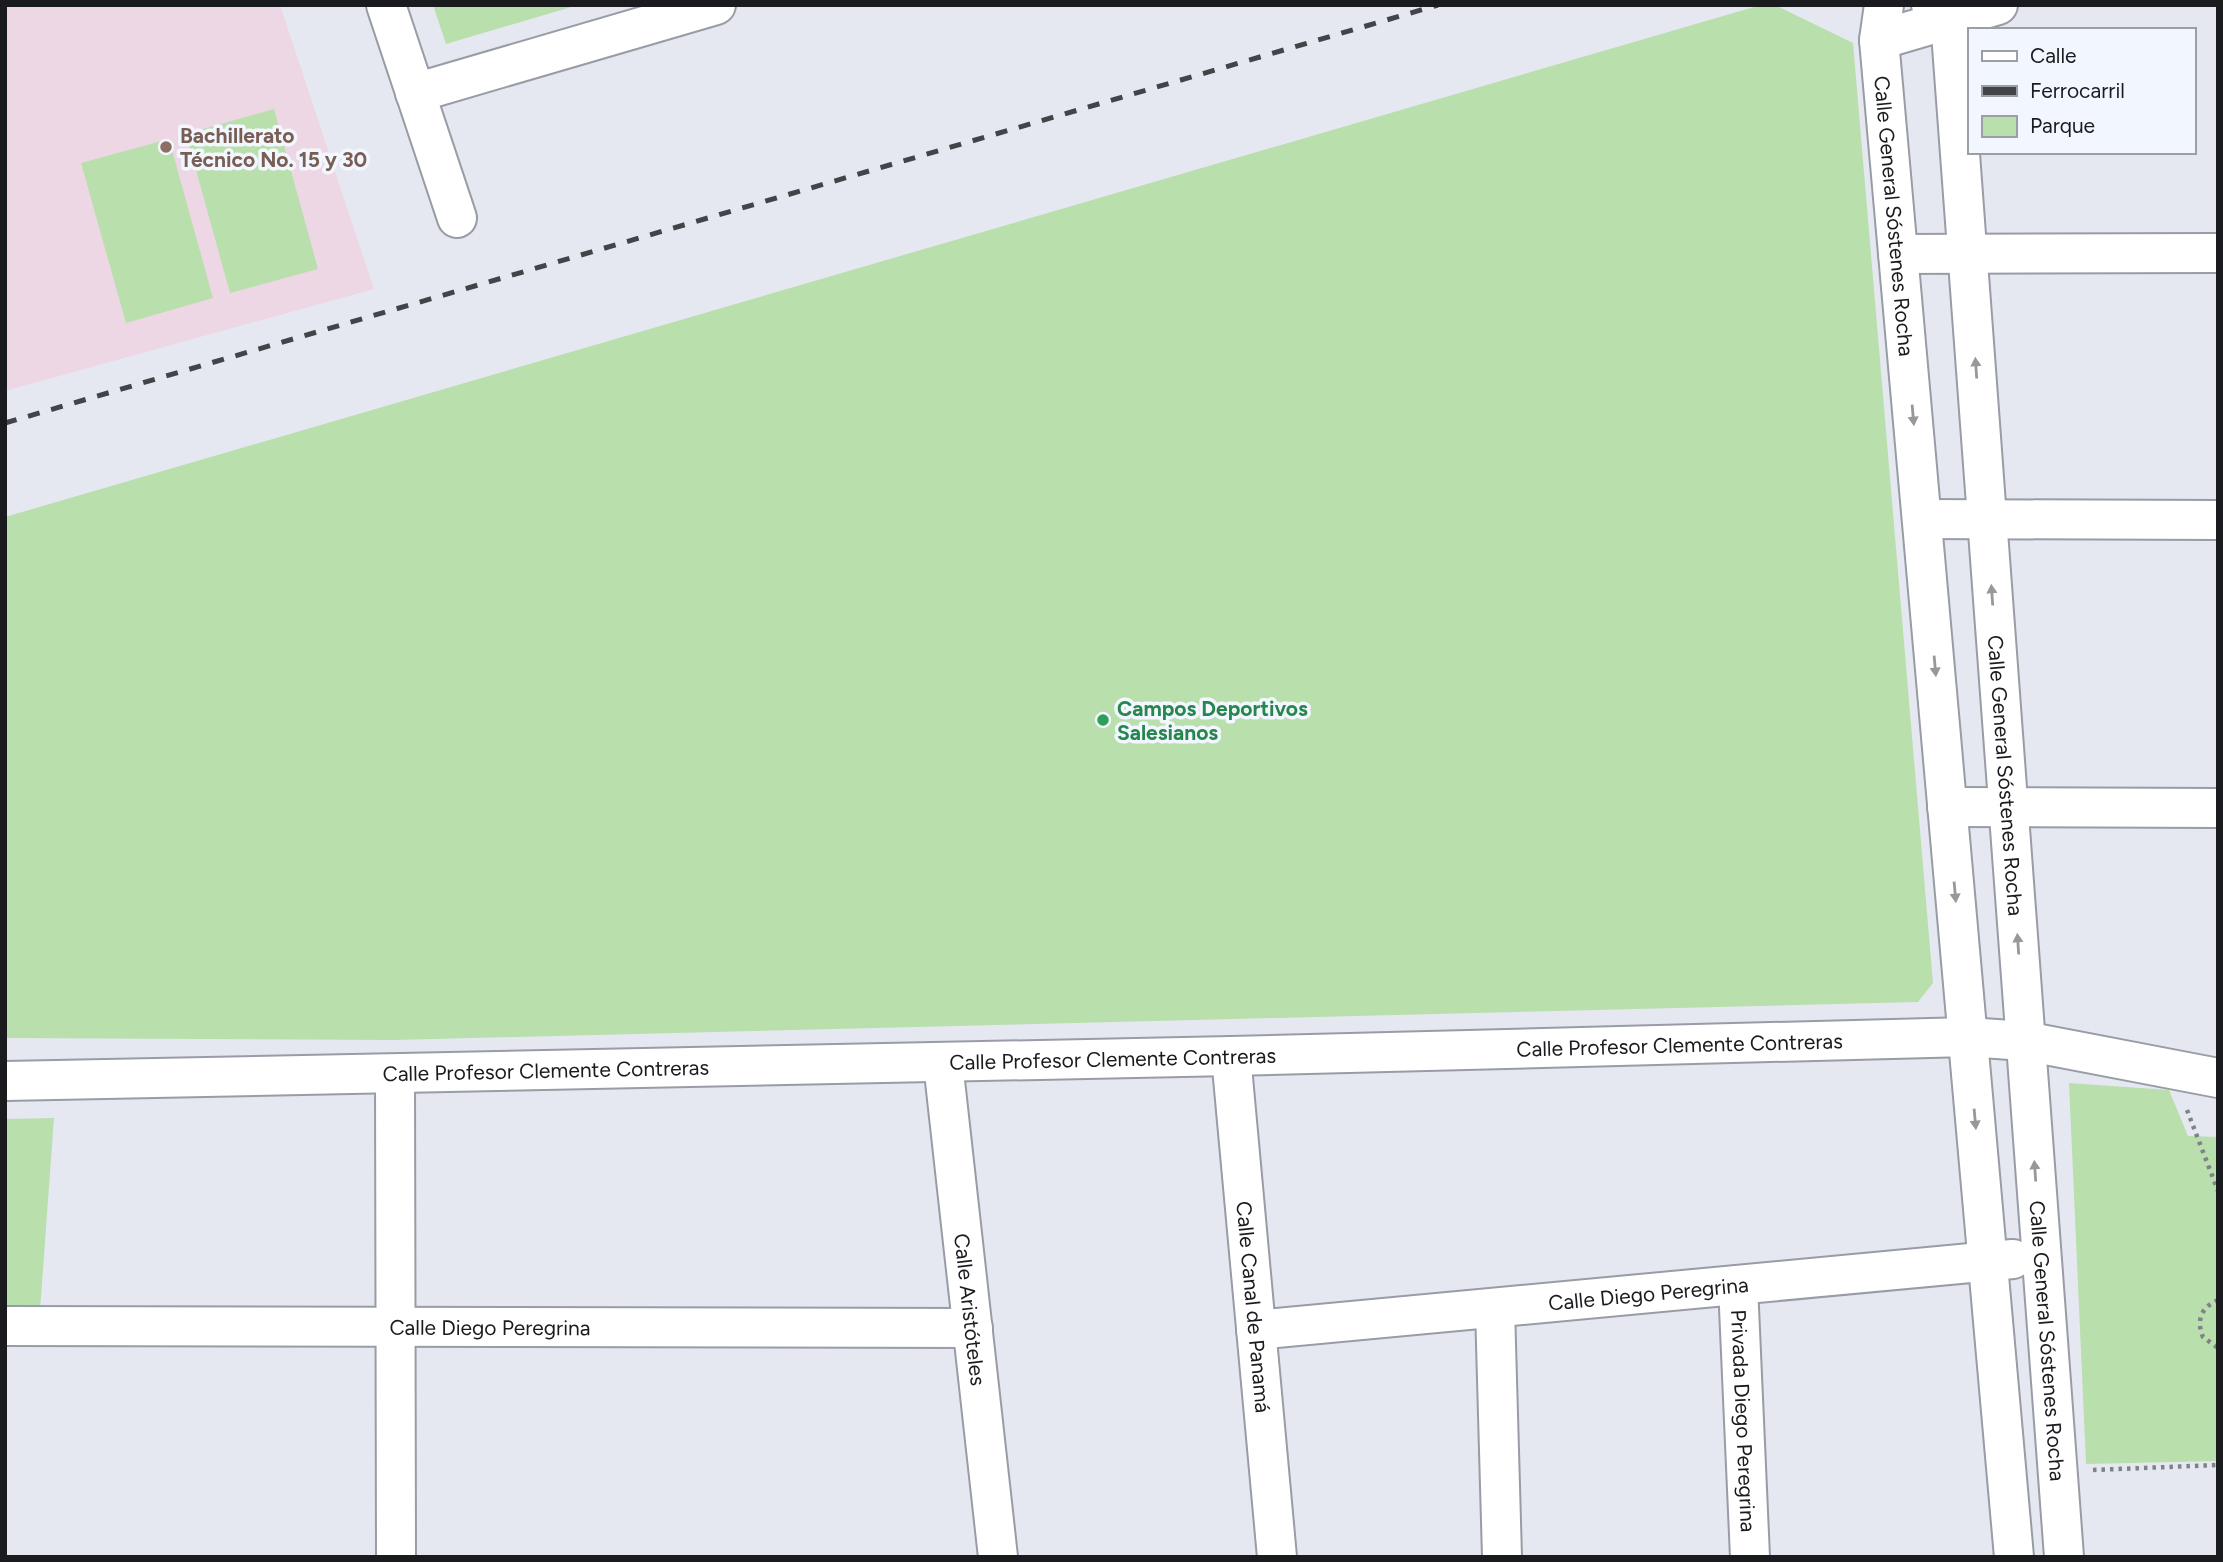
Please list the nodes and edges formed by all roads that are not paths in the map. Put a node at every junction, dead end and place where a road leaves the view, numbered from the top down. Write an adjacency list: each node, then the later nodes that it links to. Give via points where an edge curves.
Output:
1 (386, 5): 6 (street)
2 (716, 5): 6 (street)
3 (1998, 5): 4 (street)
4 (1941, 12): 5 (street); 8 (street, Calle General Sóstenes Rocha)
5 (1882, 23): 10 (street, Calle General Sóstenes Rocha)
6 (415, 93): 7 (street)
7 (457, 218)
8 (1967, 253): 9 (street); 10 (street); 12 (street, Calle General Sóstenes Rocha, one-way to 8)
9 (2218, 253)
10 (1898, 254): 11 (street, Calle General Sóstenes Rocha, one-way to 11)
11 (1922, 519): 12 (street); 14 (street, Calle General Sóstenes Rocha, one-way to 14)
12 (1987, 519): 13 (street); 16 (street, Calle General Sóstenes Rocha, one-way to 12)
13 (2218, 520)
14 (1947, 807): 16 (street); 17 (street, Calle General Sóstenes Rocha, one-way to 17)
15 (2218, 808): 16 (street)
16 (2008, 809): 18 (street, Calle General Sóstenes Rocha, one-way to 16)
17 (1968, 1037): 18 (street, Calle Profesor Clemente Contreras); 19 (street, Calle Profesor Clemente Contreras); 25 (street, Calle General Sóstenes Rocha, one-way to 25)
18 (2025, 1041): 22 (street, Calle Profesor Clemente Contreras); 24 (street, Calle General Sóstenes Rocha, one-way to 18)
19 (1231, 1056): 20 (street, Calle Profesor Clemente Contreras); 31 (street, Calle Canal de Panamá)
20 (943, 1063): 21 (street, Calle Profesor Clemente Contreras); 30 (street, Calle Aristóteles)
21 (395, 1075): 23 (street, Calle Profesor Clemente Contreras); 29 (street)
22 (2218, 1078)
23 (5, 1081)
24 (2041, 1257): 25 (street, Calle Diego Peregrina); 38 (street, Calle General Sóstenes Rocha)
25 (1988, 1262): 26 (street, Calle Diego Peregrina); 37 (street, Calle General Sóstenes Rocha)
26 (1738, 1285): 27 (street, Calle Diego Peregrina); 36 (street, Privada Diego Peregrina)
27 (1495, 1308): 31 (street, Calle Diego Peregrina); 35 (street)
28 (5, 1326): 29 (street, Calle Diego Peregrina)
29 (396, 1326): 30 (street, Calle Diego Peregrina); 32 (street)
30 (973, 1328): 33 (street, Calle Aristóteles)
31 (1256, 1330): 34 (street, Calle Canal de Panamá)
32 (396, 1557)
33 (998, 1557)
34 (1277, 1557)
35 (1502, 1557)
36 (1750, 1557)
37 (2014, 1557)
38 (2064, 1557)

